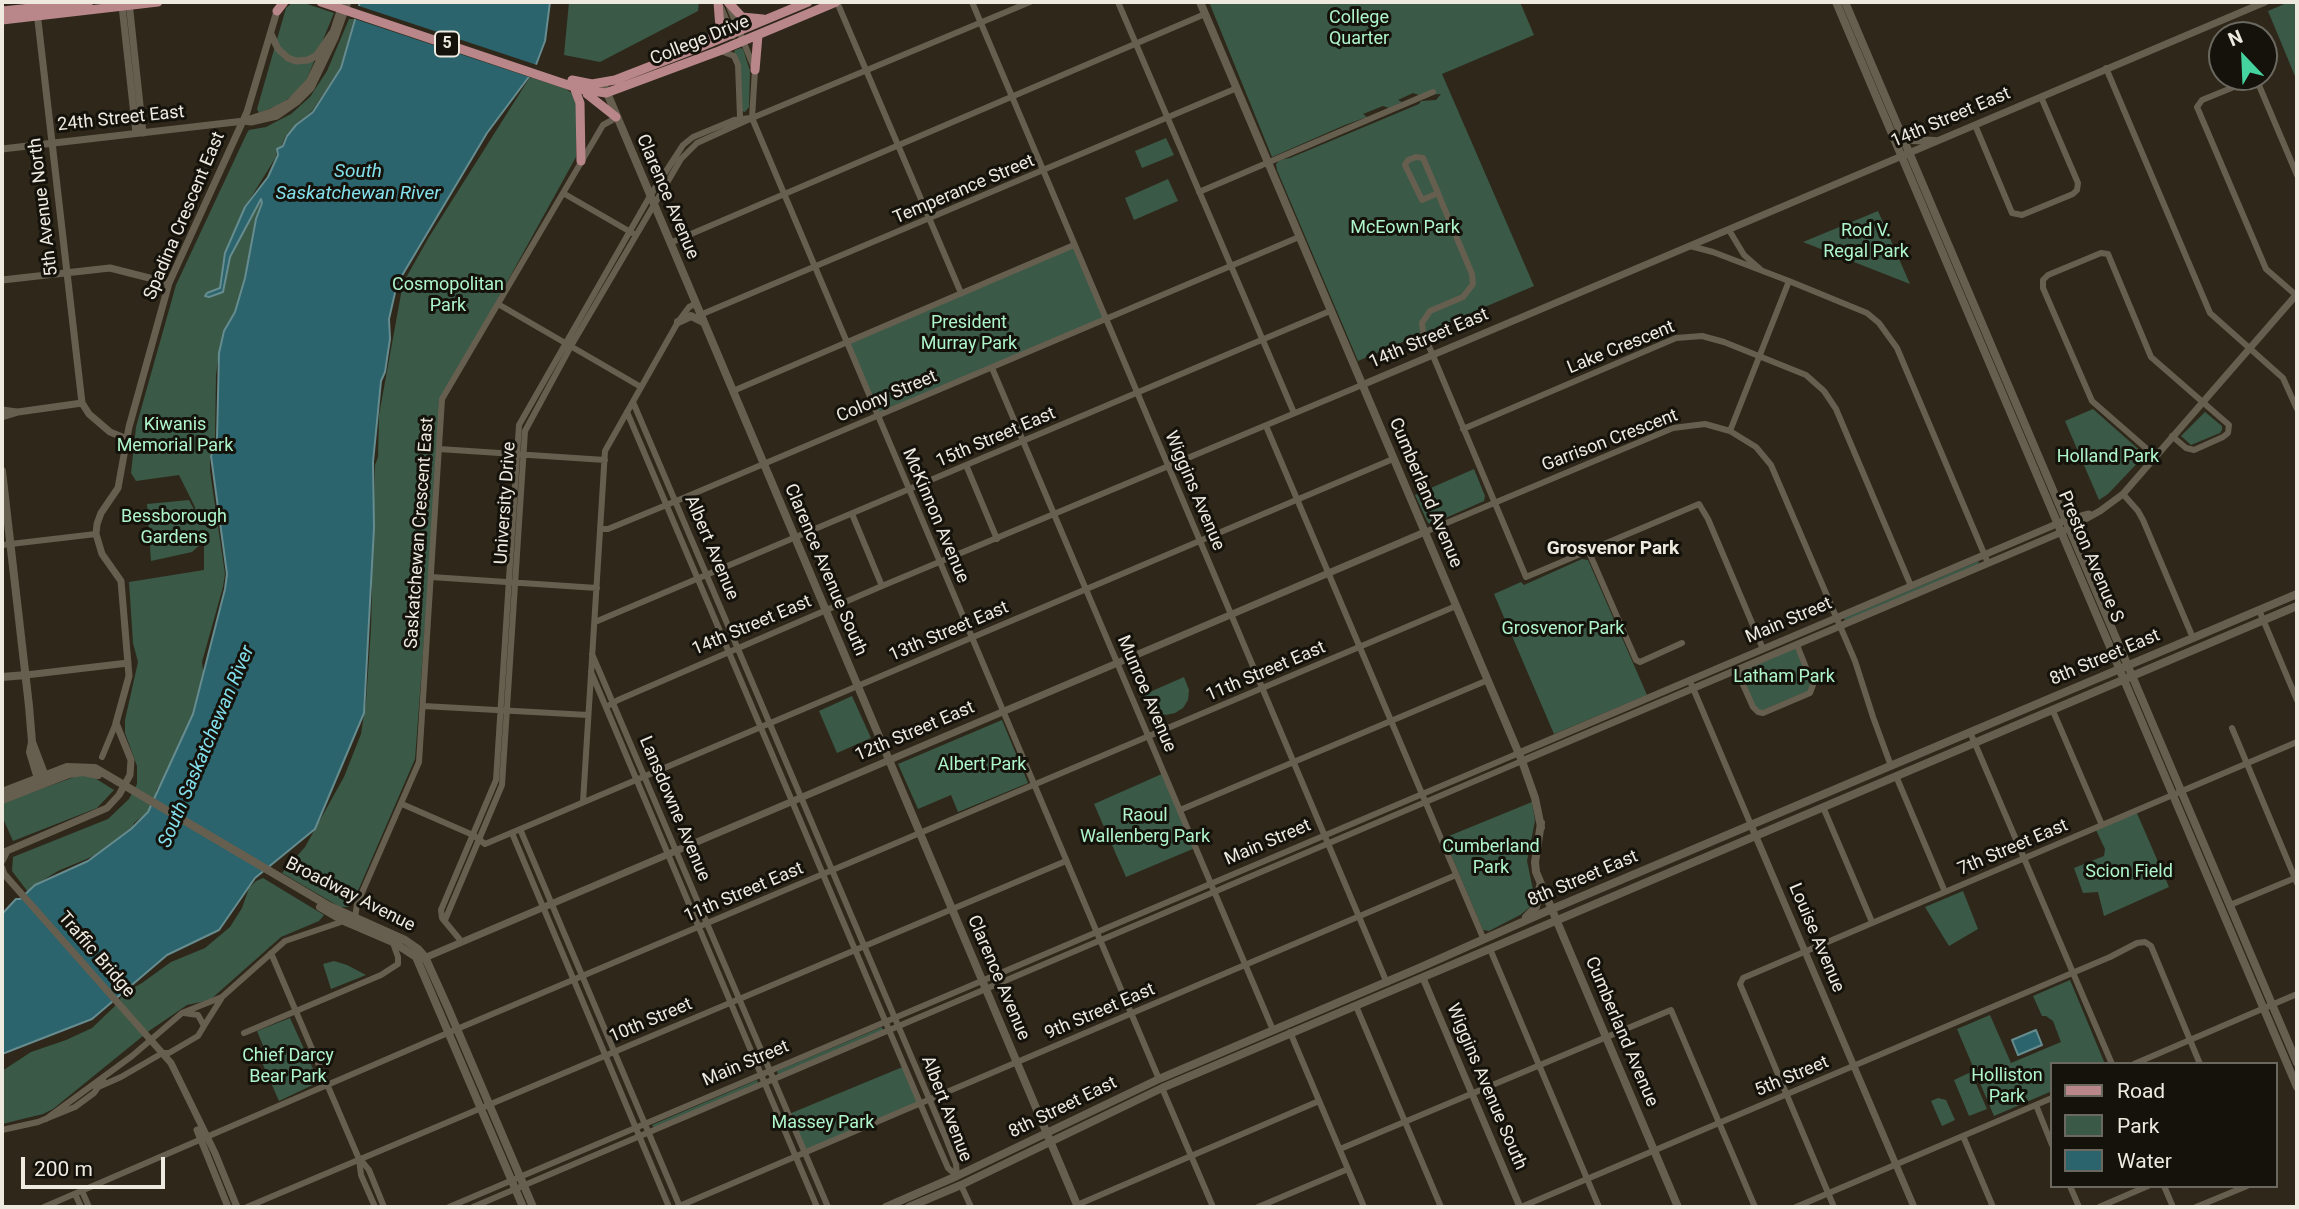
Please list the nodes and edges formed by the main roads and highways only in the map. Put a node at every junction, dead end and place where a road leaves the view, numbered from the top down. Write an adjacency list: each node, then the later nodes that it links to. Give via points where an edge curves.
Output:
1 (89, 2): 16 (main road)
2 (158, 2): 13 (main road)
3 (284, 2): 14 (main road)
4 (321, 2): 23 (main road, 5)
5 (335, 2): 23 (main road, 5)
6 (718, 2): 20 (main road, via 720,30)
7 (727, 2): 17 (main road, via 744,18)
8 (808, 2): 17 (main road, College Drive / 5)
9 (836, 2): 19 (main road, College Drive / 5)
10 (1200, 2): 50 (main road, Cumberland Avenue, via 1520,757 1541,827 1535,862)
11 (1836, 2): 28 (main road)
12 (1845, 2): 25 (main road)
13 (126, 4): 16 (main road)
14 (277, 6)
15 (5, 8): 16 (main road)
16 (37, 12): 18 (main road)
17 (771, 18): 20 (main road, College Drive / 5)
18 (2, 20)
19 (758, 35): 21 (main road); 24 (main road, College Drive / 5)
20 (700, 47): 22 (main road, College Drive / 5)
21 (754, 70)
22 (603, 83): 23 (main road, College Drive / 5); 24 (main road, Clarence Avenue)
23 (575, 85): 24 (main road, College Drive / 5); 26 (main road); 29 (main road, via 580,99)
24 (606, 93): 26 (main road, Clarence Avenue)
25 (1891, 108): 27 (main road, via 1907,137); 28 (main road)
26 (616, 117): 30 (main road, Clarence Avenue)
27 (1935, 141)
28 (1906, 154): 37 (main road, Preston Avenue S)
29 (582, 161)
30 (702, 319): 31 (main road, via 691,316); 32 (main road, Clarence Avenue)
31 (678, 322)
32 (733, 391): 42 (main road, Clarence Avenue South)
33 (2, 471): 34 (main road)
34 (6, 544): 38 (main road)
35 (2297, 594): 37 (main road, 8th Street East)
36 (2297, 606): 40 (main road, 8th Street East)
37 (2124, 667): 40 (main road, Preston Avenue S); 41 (main road, 8th Street East)
38 (26, 675): 39 (main road); 44 (main road, via 30,752)
39 (2, 677)
40 (2128, 677): 43 (main road, 8th Street East); 46 (main road, Preston Avenue S)
41 (1925, 752): 43 (main road, via 1897,768); 48 (main road, 8th Street East)
42 (889, 760): 60 (main road, Clarence Avenue)
43 (1896, 776): 49 (main road, 8th Street East)
44 (42, 780): 45 (main road); 47 (main road); 52 (main road, Broadway Avenue, via 67,767 103,775)
45 (2, 792)
46 (2177, 793): 56 (main road, Preston Avenue S); 56 (main road, Preston Avenue S, via 2230,905)
47 (2, 800)
48 (1711, 842): 49 (main road, via 1683,859); 51 (main road, 8th Street East)
49 (1676, 869): 53 (main road, 8th Street East)
50 (1540, 883): 51 (main road, Cumberland Avenue); 54 (main road, via 1536,907)
51 (1551, 909): 53 (main road, Cumberland Avenue); 54 (main road, 8th Street East)
52 (332, 910): 55 (main road, Broadway Avenue, via 344,921); 55 (main road, Broadway Avenue, via 405,940 418,949)
53 (1556, 921): 58 (main road, 8th Street East, via 1291,1034); 68 (main road, Cumberland Avenue)
54 (1513, 926): 58 (main road, 8th Street East)
55 (421, 959): 62 (main road, Broadway Avenue)
56 (2268, 1007): 57 (main road, Preston Avenue S); 59 (main road, Preston Avenue S)
57 (2297, 1063)
58 (1160, 1084): 60 (main road, 8th Street East)
59 (2297, 1087)
60 (1049, 1138): 61 (main road, 8th Street East); 63 (main road, Clarence Avenue)
61 (959, 1181): 66 (main road, 8th Street East); 67 (main road, 8th Street East)
62 (518, 1182): 64 (main road, Broadway Avenue); 65 (main road, Broadway Avenue)
63 (1078, 1206)
64 (523, 1207)
65 (533, 1207)
66 (886, 1207)
67 (909, 1207)
68 (1678, 1207)

